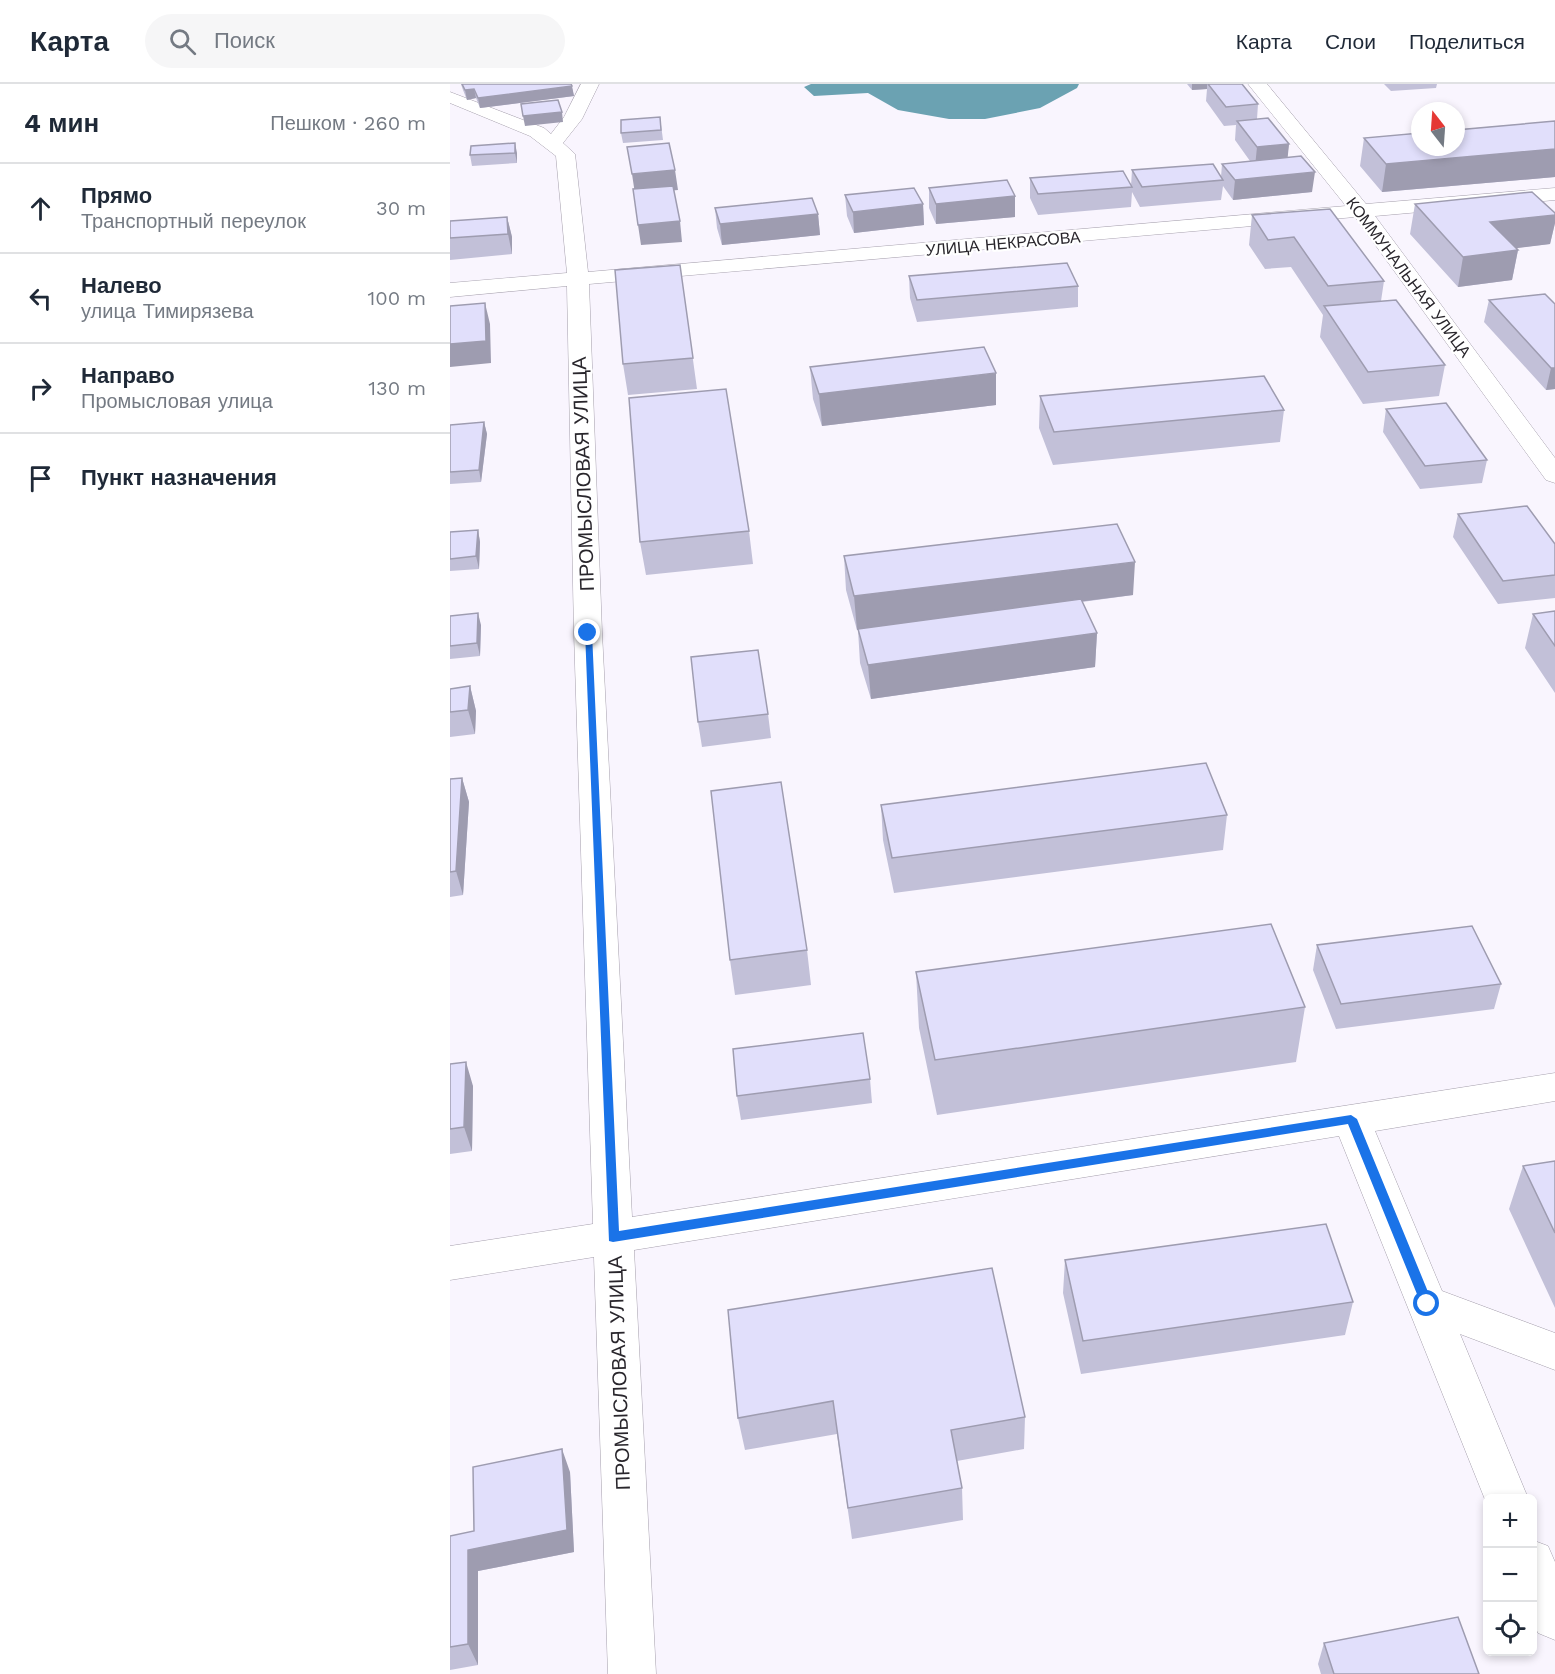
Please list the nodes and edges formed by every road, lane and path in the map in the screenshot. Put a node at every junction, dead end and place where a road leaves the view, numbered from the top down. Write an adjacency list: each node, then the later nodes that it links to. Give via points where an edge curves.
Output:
1 (590, 84): 4 (street, via 573,119)
2 (1257, 84): 6 (street, КОММУНАЛЬНАЯ УЛИЦА)
3 (450, 97): 4 (street, via 537,132)
4 (553, 144): 7 (street, ПРОМЫСЛОВАЯ УЛИЦА, via 565,154)
5 (1555, 194): 6 (street, УЛИЦА НЕКРАСОВА)
6 (1361, 211): 7 (street, УЛИЦА НЕКРАСОВА); 9 (street, КОММУНАЛЬНАЯ УЛИЦА)
7 (578, 280): 8 (street, УЛИЦА НЕКРАСОВА); 12 (street, ПРОМЫСЛОВАЯ УЛИЦА)
8 (450, 290)
9 (1555, 475)
10 (1555, 1087): 11 (street)
11 (1351, 1119): 12 (street); 14 (street)
12 (613, 1237): 13 (street); 19 (street, ПРОМЫСЛОВАЯ УЛИЦА)
13 (450, 1263)
14 (1427, 1304): 15 (street); 16 (street)
15 (1555, 1352)
16 (1504, 1494)
17 (1537, 1572): 18 (street)
18 (1555, 1617)
19 (632, 1674)

